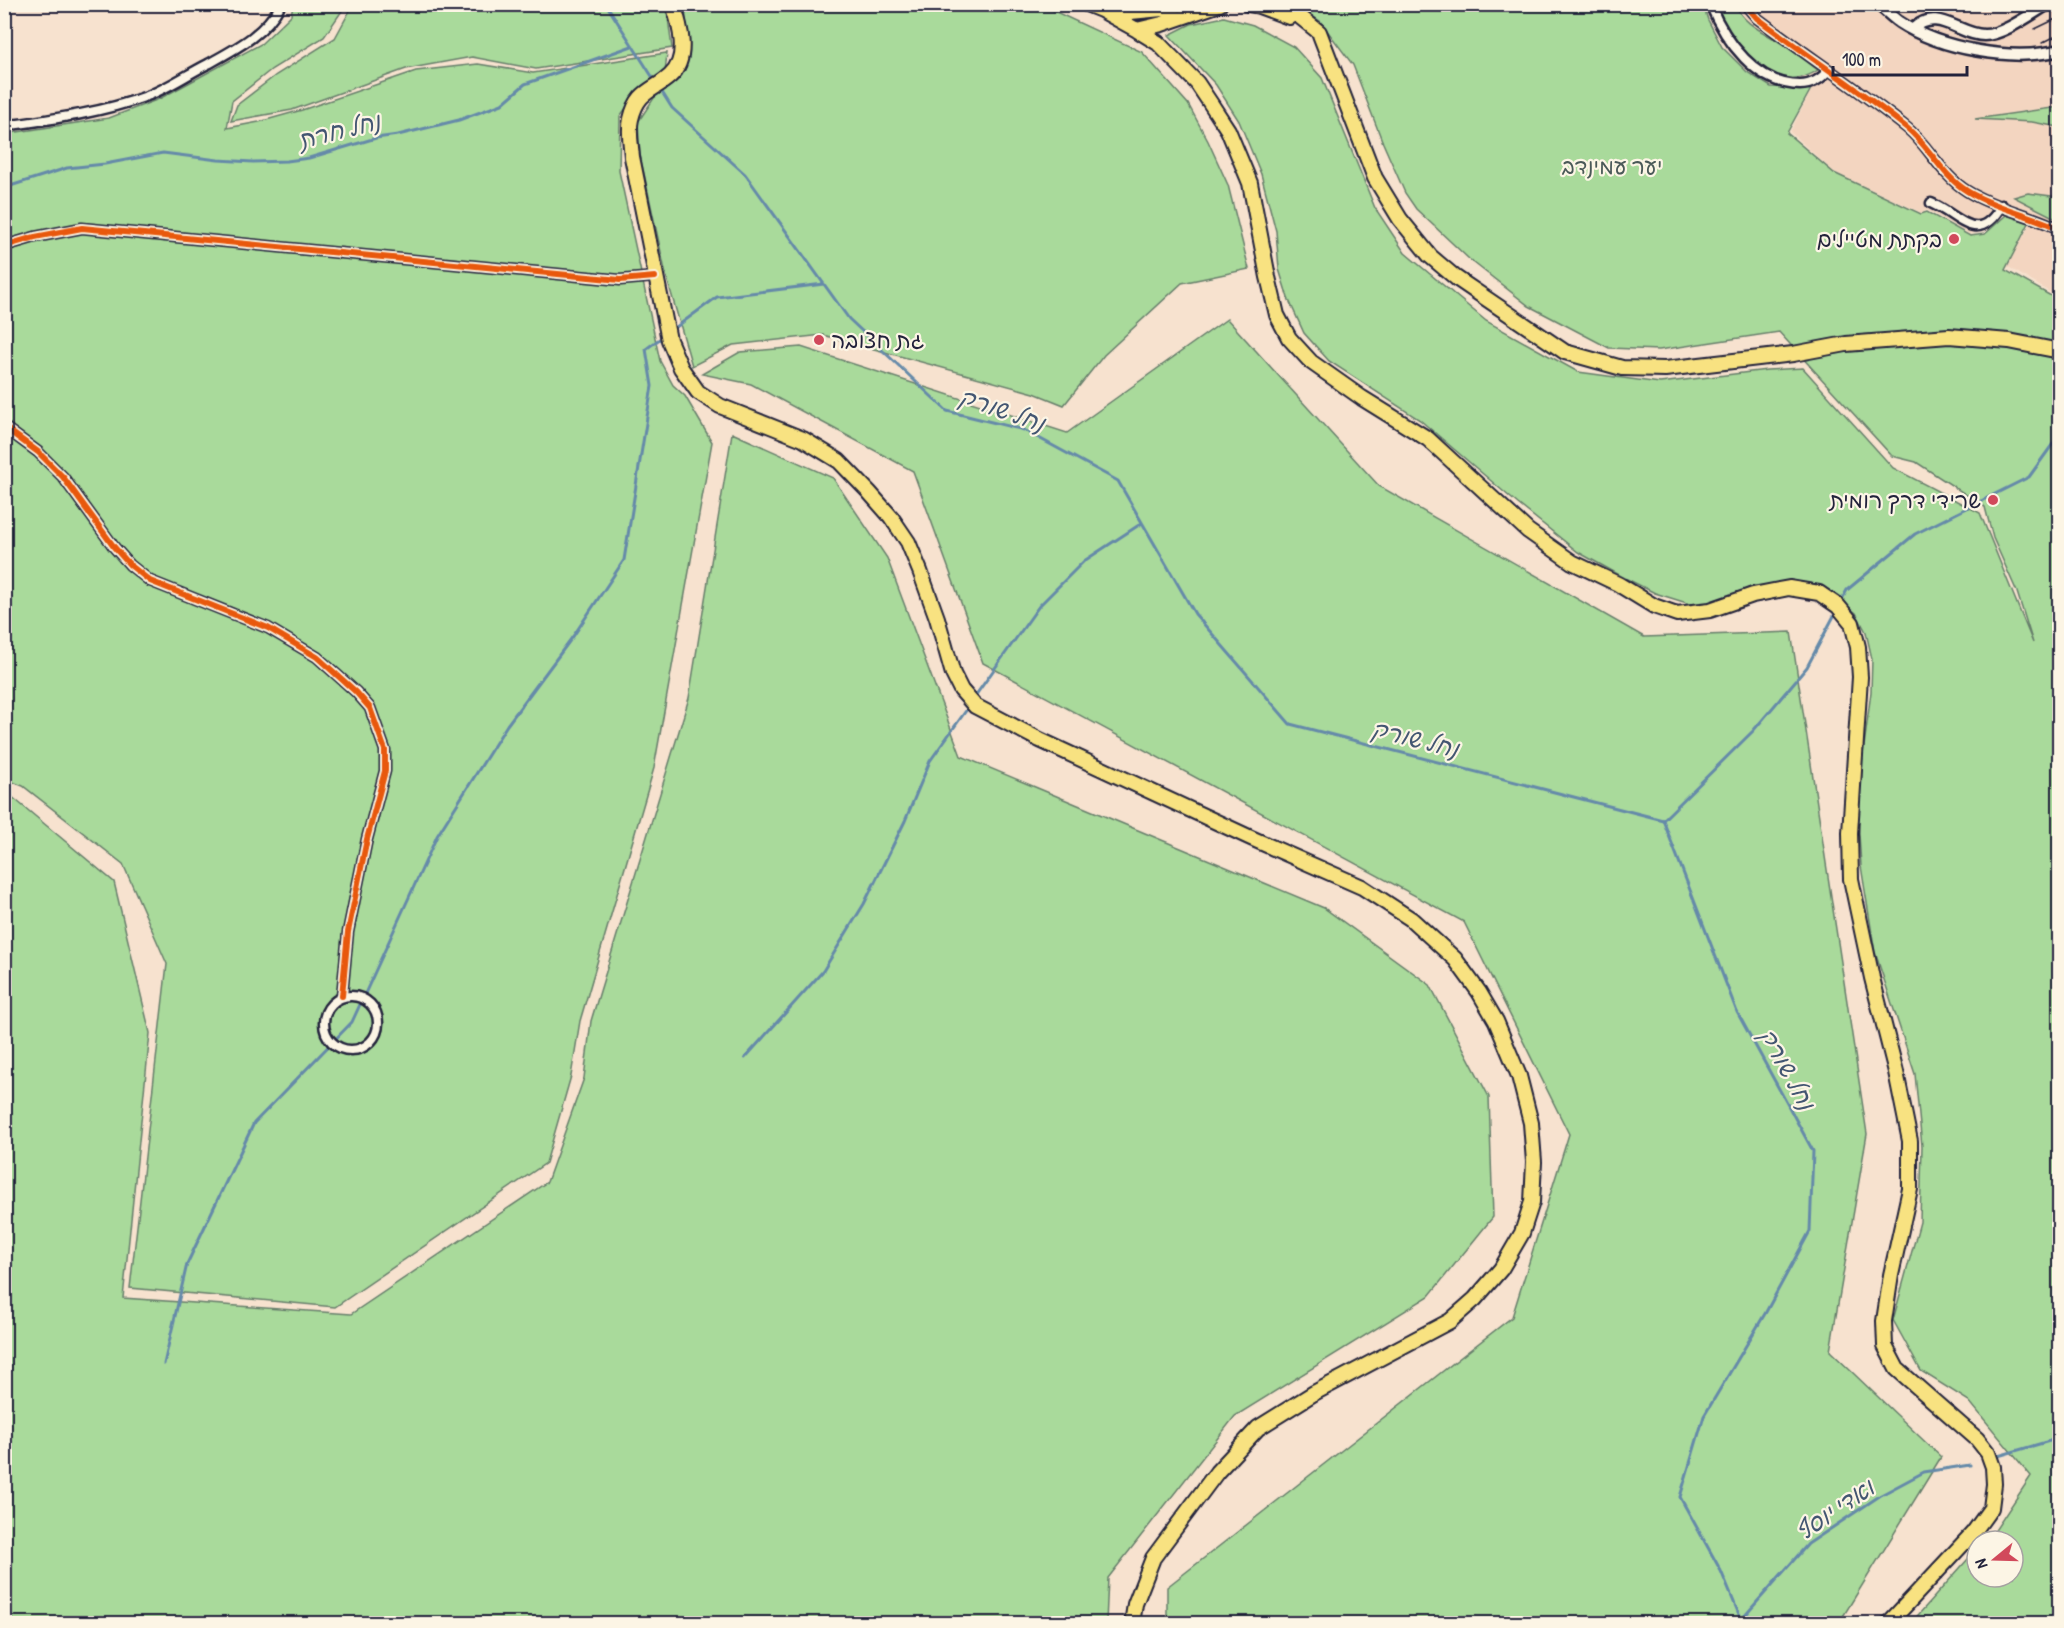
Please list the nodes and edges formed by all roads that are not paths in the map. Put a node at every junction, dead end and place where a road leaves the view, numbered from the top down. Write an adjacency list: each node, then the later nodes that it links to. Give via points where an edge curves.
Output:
1 (281, 4): 19 (street, via 259,34 149,95 79,115)
2 (673, 4): 24 (main road, via 680,28 678,62 670,76 647,90 630,120 632,157)
3 (1086, 4): 13 (main road)
4 (1186, 4): 12 (main road)
5 (1220, 4): 15 (main road)
6 (1248, 4): 16 (main road, via 1286,15)
7 (1278, 4): 16 (main road)
8 (1710, 4): 18 (street, via 1729,40 1750,64 1775,81 1806,85 1823,78)
9 (1745, 4): 18 (street, via 1757,18)
10 (1878, 4): 14 (street)
11 (2048, 4): 14 (street, via 1991,34 1975,34 1936,20)
12 (1172, 8): 13 (main road, via 1120,13); 15 (main road)
13 (1101, 10): 15 (main road)
14 (1913, 29): 17 (street, via 1982,51 2032,54)
15 (1137, 30): 29 (main road, via 1158,43 1197,83 1228,130 1250,183 1277,315 1289,338 1311,362 1428,439 1527,531 1572,562 1654,606 1677,614 1710,610 1789,588 1819,593 1838,606 1852,623 1860,677 1850,833 1851,879 1910,1141 1910,1189 1891,1275 1884,1321 1885,1346 1897,1369 1977,1439 1988,1453 1994,1484 1991,1508 1973,1533)
16 (1319, 32): 25 (main road, via 1376,178 1400,219 1430,256 1456,278 1565,352 1622,368 1665,369 1846,344 1950,336 2009,341)
17 (2060, 50)
18 (1828, 70): 21 (street, via 1909,130 1958,185)
19 (4, 126)
20 (1931, 203): 21 (street, via 1965,224 1979,227 1988,224)
21 (2002, 206): 22 (street)
22 (2060, 229)
23 (4, 246): 24 (street, via 82,228 620,280)
24 (656, 277): 28 (main road, via 669,340 681,368 698,392 720,406 803,439 839,461 891,517 908,542 920,571 953,674 975,706 1040,740 1362,887 1411,919 1455,959 1479,992 1519,1076 1531,1124 1532,1202 1522,1233 1501,1269 1450,1321 1314,1393 1258,1428 1217,1472 1153,1558)
25 (2060, 351)
26 (4, 427): 27 (street, via 63,477 114,547 150,581 268,628 317,657 370,708 385,750 385,771 348,932)
27 (342, 996): 27 (street, via 328,1008 324,1026 332,1042 348,1050 366,1046 377,1032 377,1014 367,1000)
28 (1132, 1623)
29 (1888, 1623)

